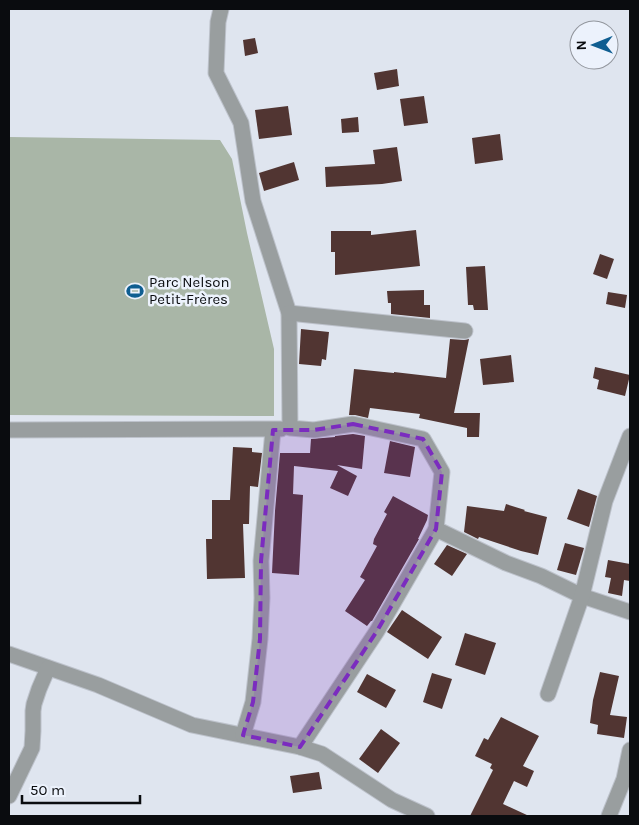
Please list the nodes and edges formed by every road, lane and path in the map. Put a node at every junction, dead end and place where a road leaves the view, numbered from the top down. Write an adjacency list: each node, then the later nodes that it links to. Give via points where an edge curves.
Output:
1 (221, 9): 2 (street, via 216,73 241,123 253,201)
2 (289, 312): 3 (street); 4 (street)
3 (465, 331)
4 (290, 428): 6 (street); 8 (street, via 314,430 353,424 423,438 442,472)
5 (9, 430): 6 (street)
6 (273, 430): 14 (street, via 261,561 260,639 253,702)
7 (630, 436): 9 (street, via 605,501)
8 (436, 529): 9 (street); 15 (street, via 376,631)
9 (582, 596): 10 (street); 13 (street)
10 (630, 612)
11 (9, 654): 12 (street)
12 (48, 668): 14 (street, via 98,685 192,725); 17 (street, via 34,704 32,748)
13 (548, 694)
14 (243, 735): 15 (street)
15 (300, 746): 18 (street, via 322,754 392,800)
16 (630, 750): 19 (street, via 624,779)
17 (9, 796)
18 (427, 816)
19 (609, 816)

